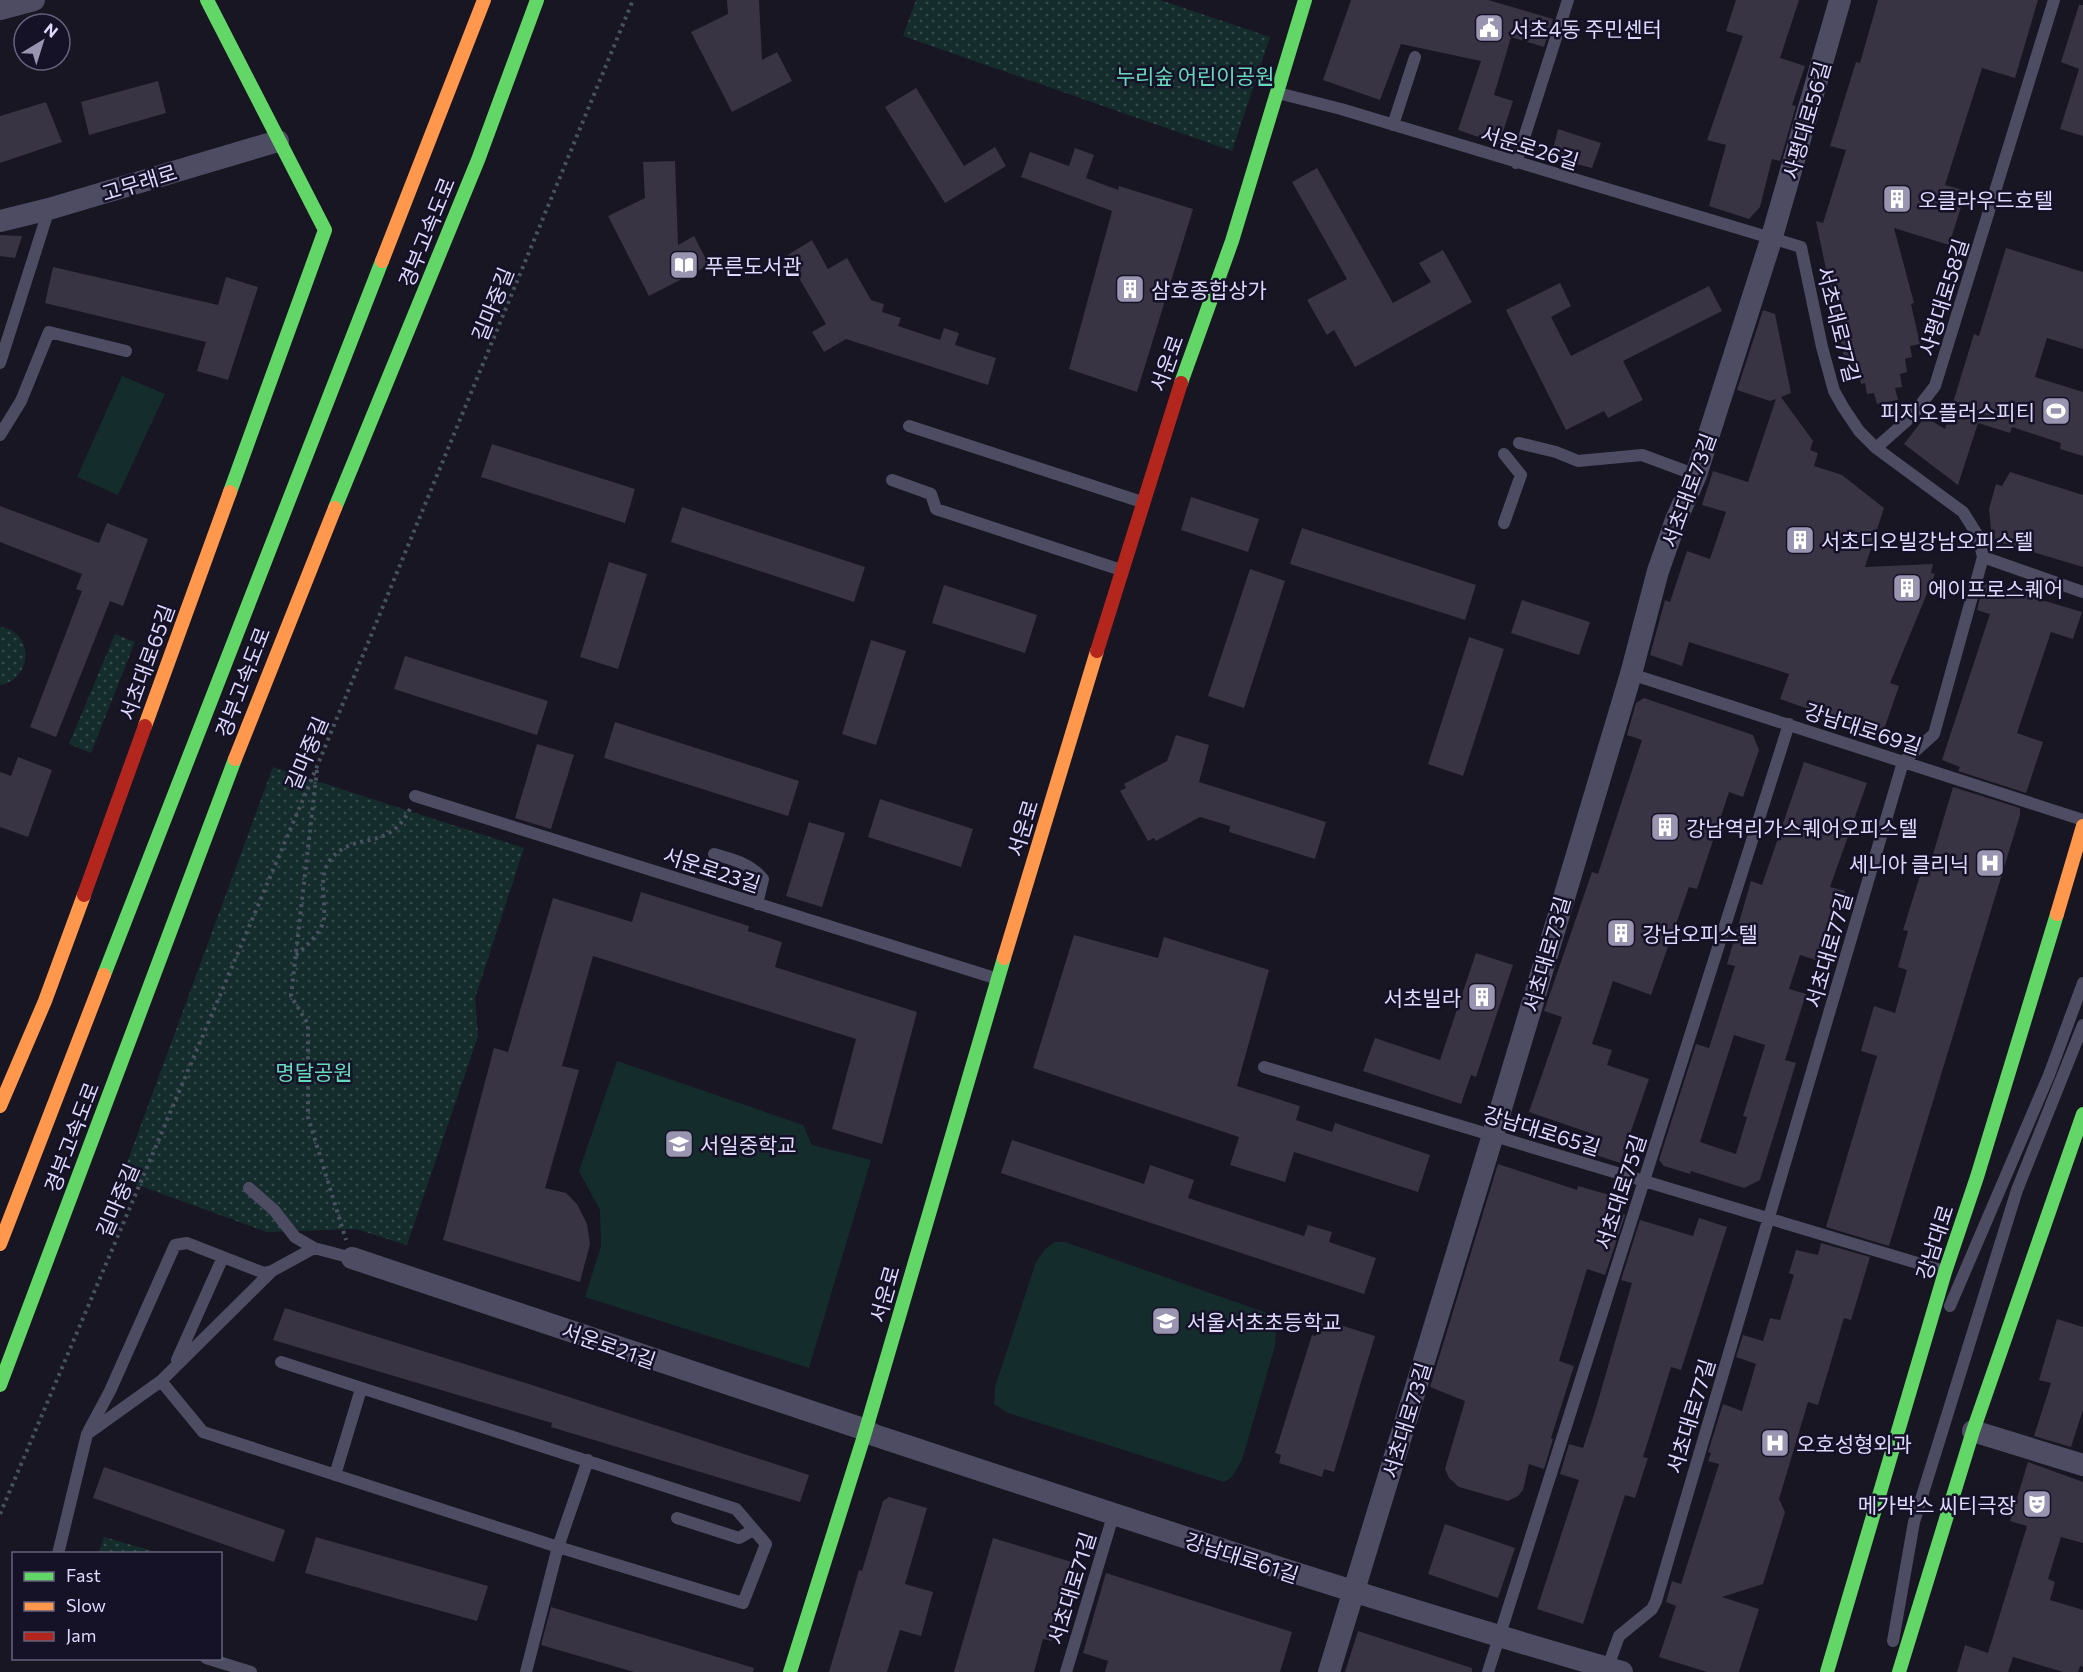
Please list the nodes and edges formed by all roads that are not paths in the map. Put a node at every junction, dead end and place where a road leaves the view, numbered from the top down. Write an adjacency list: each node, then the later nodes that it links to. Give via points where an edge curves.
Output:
1 (34, 0): 9 (street)
2 (207, 0): 14 (main road)
3 (484, 0): 53 (main road, 경부고속도로)
4 (537, 0): 15 (main road, 경부고속도로)
5 (1305, 0): 12 (main road, 서운로)
6 (1568, 0): 16 (lane)
7 (1840, 0): 19 (street, 사평대로56길)
8 (2054, 0): 25 (lane, 사평대로58길, via 1935,386 1911,417)
9 (0, 9)
10 (544, 21): 15 (main road)
11 (1415, 57): 13 (lane)
12 (1277, 93): 13 (lane, 서운로26길); 29 (main road, 서운로, via 1233,241 1168,418)
13 (1393, 125): 16 (lane, 서운로26길)
14 (278, 141): 17 (street, 고무래로); 46 (main road, 서초대로65길, via 326,230 45,1001)
15 (478, 160): 62 (main road, 경부고속도로, via 271,663)
16 (1516, 163): 19 (lane, 서운로26길)
17 (49, 210): 18 (street, 고무래로); 21 (lane)
18 (0, 221)
19 (1771, 240): 25 (lane, 서초대로77길, via 1801,247 1834,391 1860,432); 27 (street, 서초대로73길)
20 (126, 351): 23 (lane, via 49,332 21,401)
21 (0, 363)
22 (909, 426): 29 (lane)
23 (0, 435)
24 (1519, 443): 27 (lane, via 1578,462 1642,455)
25 (1876, 448): 31 (lane, 서초대로77길, via 1963,512 1978,536)
26 (1504, 454): 30 (lane, via 1521,475)
27 (1696, 474): 34 (street, 서초대로73길, via 1658,571)
28 (892, 480): 32 (lane, via 932,494 936,509)
29 (1143, 502): 32 (main road, 서운로)
30 (1504, 523)
31 (1983, 557): 33 (lane); 36 (lane, via 1934,734)
32 (1122, 570): 42 (main road, 서운로)
33 (2083, 592)
34 (1631, 675): 35 (lane, 강남대로69길); 48 (street, 서초대로73길)
35 (1789, 724): 36 (lane, 강남대로69길); 50 (lane, 서초대로75길)
36 (1904, 762): 38 (lane, 강남대로69길); 52 (lane, 서초대로77길)
37 (415, 796): 41 (lane, 서운로23길)
38 (2083, 820)
39 (2083, 826): 58 (main road, 강남대로)
40 (714, 854): 41 (lane, via 749,864 763,879)
41 (757, 904): 42 (lane, 서운로23길)
42 (998, 979): 65 (main road, 서운로)
43 (2083, 983): 63 (lane, via 1984,1228)
44 (2083, 1025): 87 (lane, via 2017,1190 1914,1522)
45 (1264, 1067): 48 (lane, 강남대로65길)
46 (0, 1106)
47 (2083, 1114): 49 (main road)
48 (1493, 1135): 50 (lane, 강남대로65길); 76 (street, 서초대로73길)
49 (2079, 1142): 66 (main road, via 2051,1200)
50 (1644, 1182): 52 (lane, 강남대로65길); 77 (lane, 서초대로75길)
51 (249, 1188): 54 (lane, via 296,1237)
52 (1769, 1220): 58 (lane, 강남대로65길); 79 (lane, 서초대로77길, via 1656,1601 1652,1609 1619,1636)
53 (0, 1244)
54 (314, 1248): 56 (lane); 57 (lane)
55 (223, 1257): 57 (lane, via 264,1273); 60 (lane); 67 (lane, via 187,1243 172,1247 110,1391)
56 (352, 1258): 65 (street, 서운로21길)
57 (272, 1271): 60 (lane)
58 (1946, 1272): 63 (main road, 강남대로)
59 (281, 1362): 64 (lane)
60 (174, 1368): 61 (lane)
61 (161, 1381): 67 (lane); 70 (lane, via 203,1432)
62 (0, 1385)
63 (1912, 1385): 86 (main road, 강남대로)
64 (361, 1389): 68 (lane); 70 (lane)
65 (866, 1430): 71 (street, 강남대로61길); 82 (main road, 서운로)
66 (1973, 1431): 69 (street); 88 (main road)
67 (87, 1434): 75 (lane)
68 (588, 1460): 73 (lane, via 736,1509); 74 (lane)
69 (2083, 1465)
70 (335, 1475): 74 (lane)
71 (1113, 1516): 76 (street, 강남대로61길); 83 (lane, 서초대로71길)
72 (677, 1518): 73 (lane, via 739,1538)
73 (753, 1530): 74 (lane, via 766,1545 743,1603)
74 (558, 1547): 81 (lane)
75 (58, 1552)
76 (1354, 1593): 77 (street, 강남대로61길); 84 (street, 서초대로73길)
77 (1499, 1636): 79 (street, 강남대로61길); 85 (lane, 서초대로75길)
78 (209, 1660): 80 (lane)
79 (1612, 1671)
80 (251, 1672)
81 (526, 1672)
82 (790, 1672)
83 (1066, 1672)
84 (1329, 1672)
85 (1488, 1672)
86 (1827, 1672)
87 (1889, 1672)
88 (1899, 1672)

